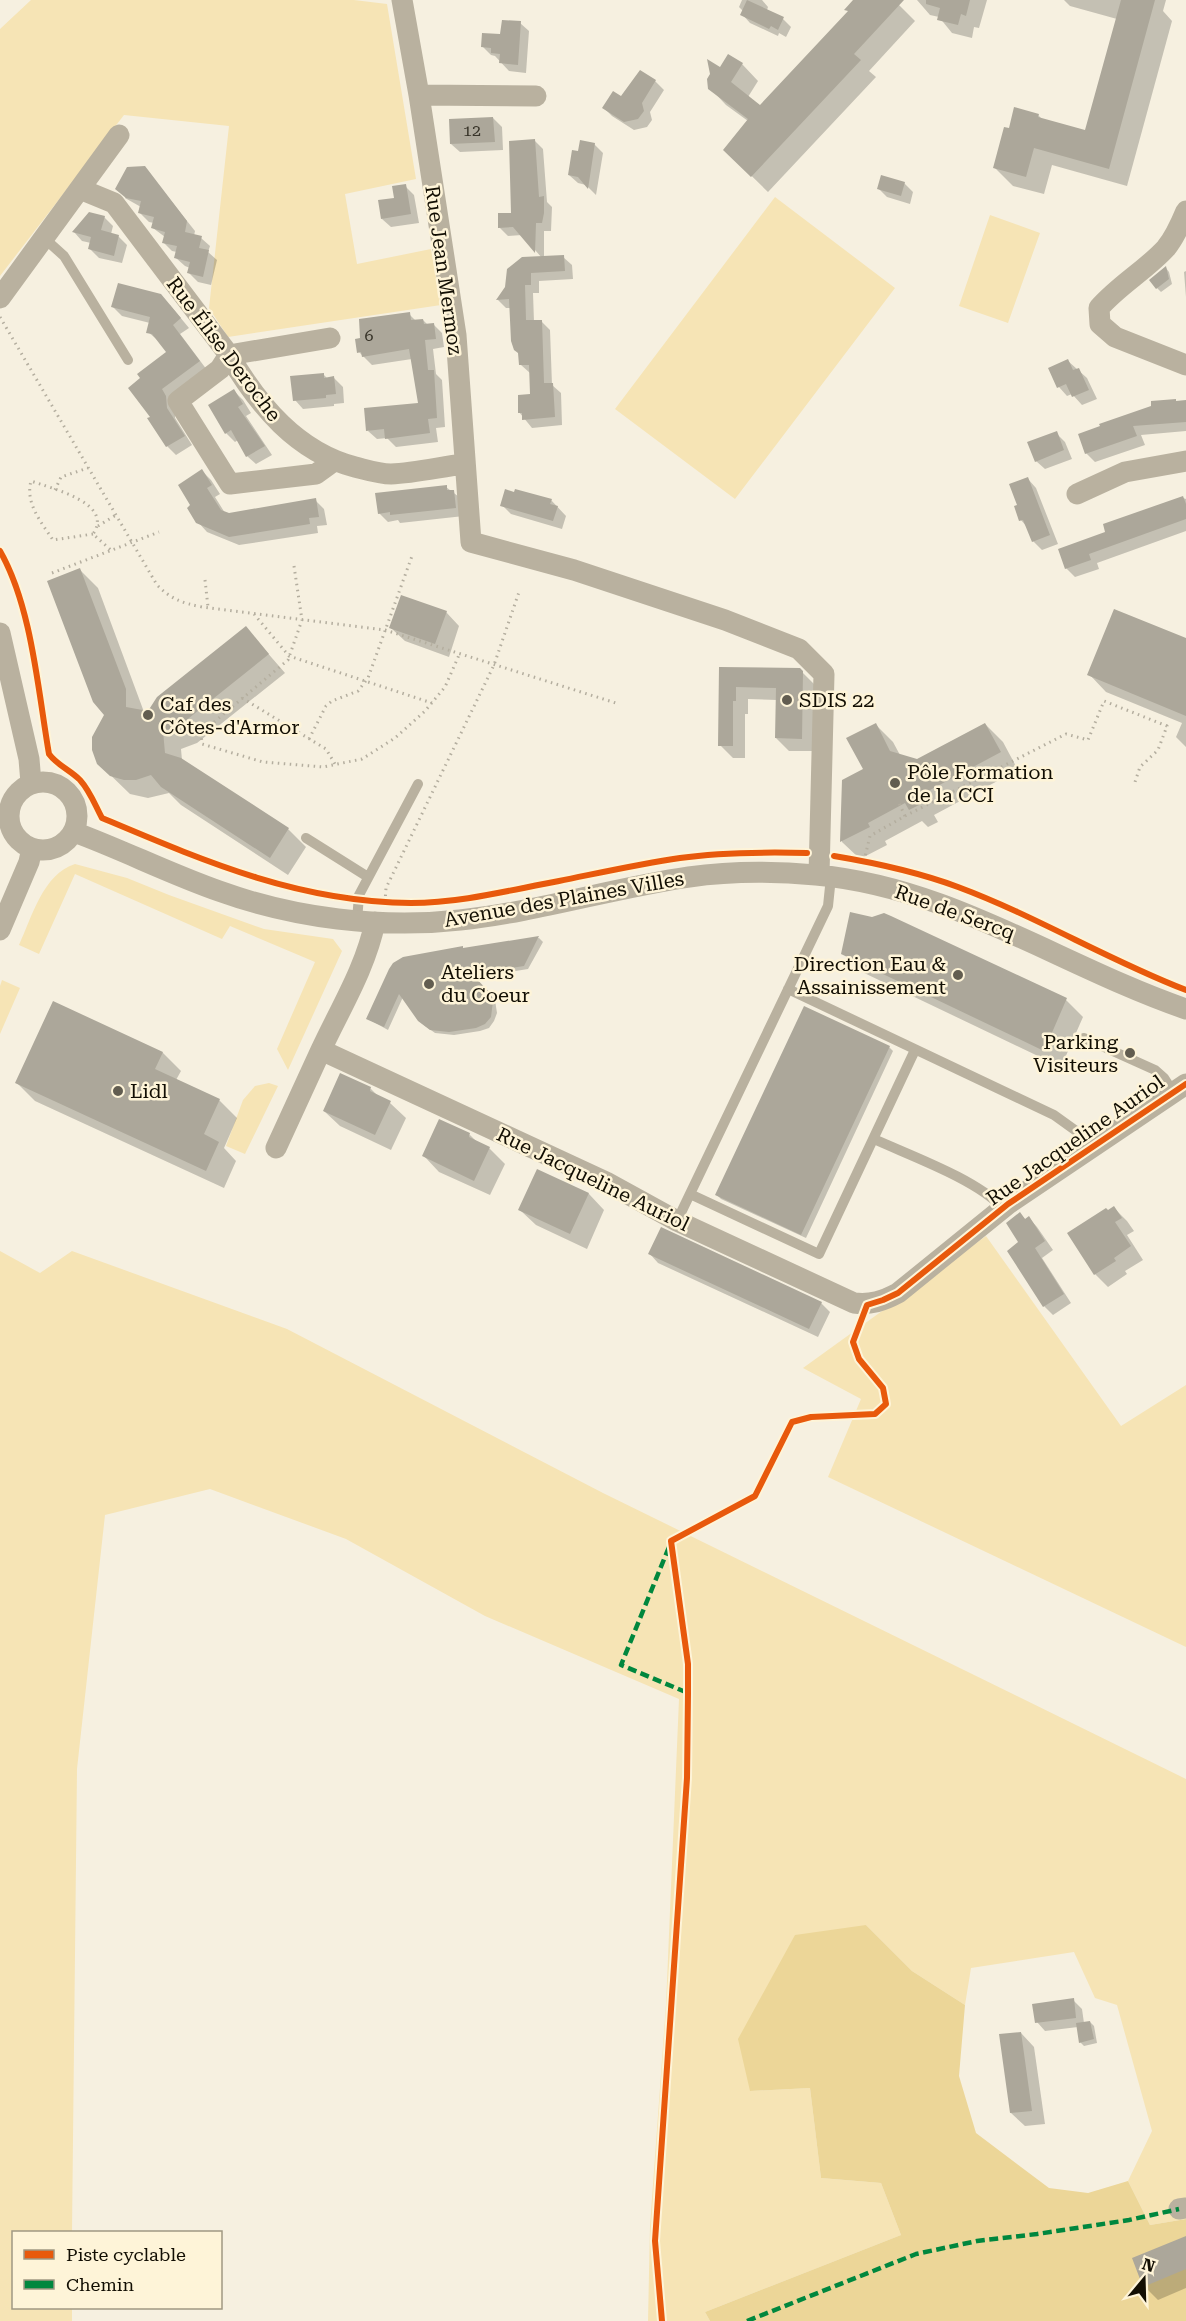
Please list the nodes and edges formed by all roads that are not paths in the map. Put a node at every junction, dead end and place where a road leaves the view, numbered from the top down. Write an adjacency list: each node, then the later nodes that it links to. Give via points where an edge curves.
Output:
1 (402, 0): 2 (street, Rue Jean Mermoz)
2 (419, 95): 3 (street); 15 (street, Rue Jean Mermoz, via 456,335)
3 (536, 96)
4 (119, 135): 5 (street)
5 (80, 189): 7 (street); 10 (street, Rue Élise Deroche, via 114,203)
6 (1186, 210): 12 (street, via 1165,249 1099,308 1100,324 1114,338)
7 (44, 238): 8 (street); 11 (lane, via 64,256)
8 (0, 298)
9 (330, 338): 10 (street)
10 (229, 355): 13 (street, Rue Élise Deroche, via 276,420 302,443); 13 (street, via 220,369 178,401 230,484 316,474)
11 (128, 360)
12 (1186, 365)
13 (334, 461): 15 (street, Rue Élise Deroche, via 390,474)
14 (1186, 461): 16 (street, via 1125,472)
15 (464, 464): 24 (street, Rue Jean Mermoz, via 471,542 725,620 799,649 824,674)
16 (1077, 494)
17 (0, 633): 18 (street)
18 (31, 783): 20 (street, via 55,783 73,797 78,820); 22 (street, via 13,799 9,822 21,842)
19 (417, 784): 25 (lane)
20 (74, 832): 22 (street, via 60,846); 26 (street, Avenue des Plaines Villes, via 220,892 286,910)
21 (306, 838): 25 (lane)
22 (32, 848): 27 (street)
23 (710, 875): 24 (street, Rue de Sercq, via 748,872); 26 (street, Avenue des Plaines Villes, via 460,920)
24 (825, 876): 28 (lane, via 828,906); 29 (street, Rue de Sercq, via 869,882 938,902 990,922 1132,989)
25 (368, 877): 26 (lane, via 359,895)
26 (366, 921): 31 (street, via 371,940)
27 (0, 930)
28 (788, 989): 32 (lane); 37 (lane)
29 (1186, 1009)
30 (1084, 1038): 33 (lane, via 1155,1070)
31 (321, 1050): 35 (street); 39 (street, Rue Jacqueline Auriol, via 606,1182)
32 (915, 1050): 34 (lane); 36 (lane, via 1054,1115 1079,1133)
33 (1179, 1088): 36 (street, Rue Jacqueline Auriol)
34 (874, 1138): 37 (lane, via 819,1254); 38 (lane, via 976,1186)
35 (276, 1148)
36 (1090, 1148): 38 (street, Rue Jacqueline Auriol)
37 (690, 1194): 39 (lane)
38 (1004, 1208): 39 (street, Rue Jacqueline Auriol, via 898,1293 867,1305 854,1303)
39 (677, 1221)

